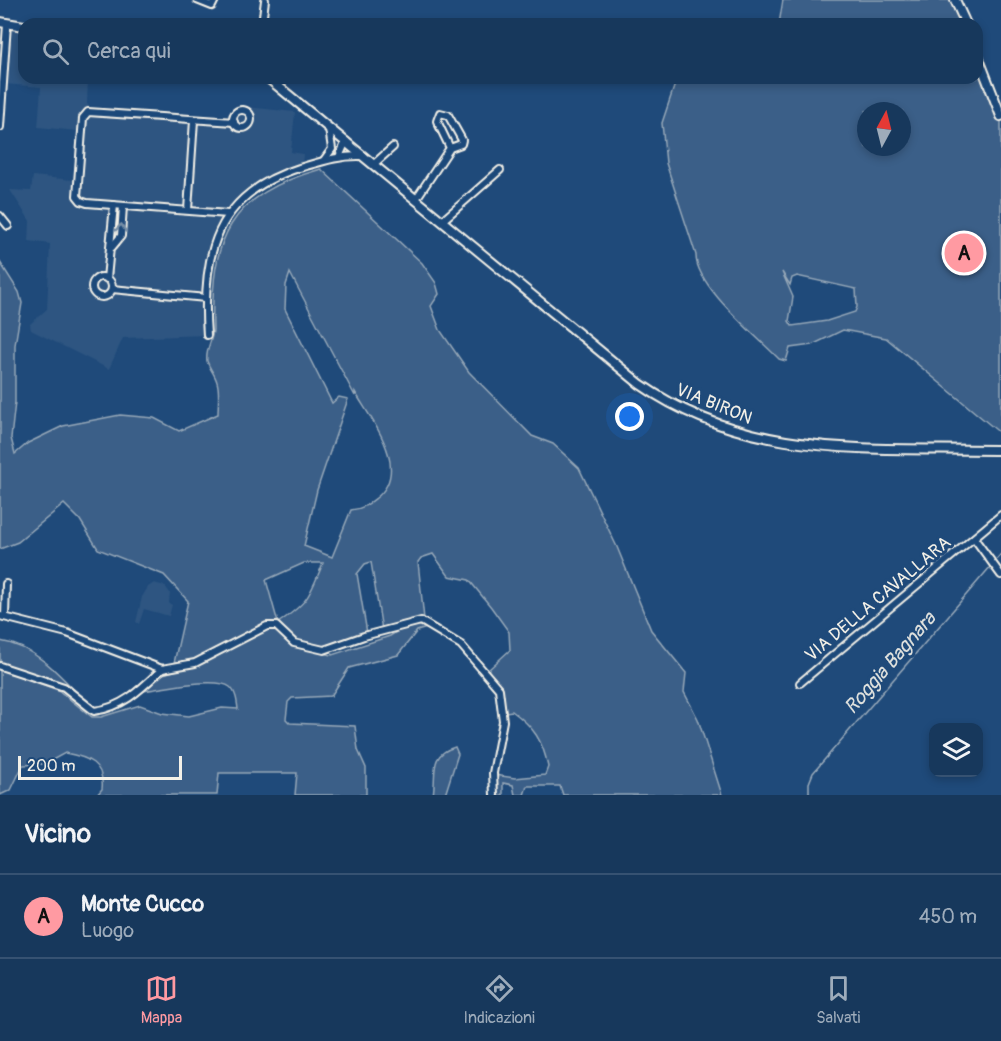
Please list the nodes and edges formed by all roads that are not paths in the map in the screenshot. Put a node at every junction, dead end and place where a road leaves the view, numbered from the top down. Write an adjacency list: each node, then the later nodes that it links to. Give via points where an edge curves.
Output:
1 (197, 0): 2 (street, via 212,6)
2 (215, 0)
3 (265, 0): 5 (street)
4 (955, 0): 6 (street)
5 (263, 18)
6 (963, 18)
7 (4, 23): 14 (street)
8 (983, 70): 10 (street)
9 (276, 84): 13 (street, VIA BIRON)
10 (1001, 116)
11 (194, 120): 12 (street); 25 (street, via 85,114 77,196 87,203); 27 (street)
12 (234, 122)
13 (328, 126): 15 (street, VIA BIRON); 18 (street)
14 (0, 127)
15 (346, 141): 18 (street); 19 (street, VIA BIRON); 20 (street)
16 (393, 147): 22 (street)
17 (450, 148): 17 (street, via 437,121 440,113 448,115 462,140 459,147); 24 (street)
18 (332, 149): 21 (street)
19 (363, 156): 20 (street); 22 (street, VIA BIRON)
20 (339, 157): 21 (street)
21 (324, 161): 28 (street, via 260,184)
22 (374, 164): 24 (street, VIA BIRON)
23 (500, 170): 30 (street)
24 (416, 199): 30 (street, VIA BIRON)
25 (114, 205): 26 (street); 32 (street)
26 (123, 206): 27 (street); 32 (street, one-way to 26, via 121,236)
27 (188, 210): 28 (street)
28 (228, 214): 35 (street, via 211,257)
29 (0, 216): 31 (street)
30 (442, 220): 37 (street, VIA BIRON, via 640,384 695,416 742,434 784,442)
31 (8, 225)
32 (112, 247): 33 (street)
33 (107, 279): 34 (street); 34 (street, via 95,280 92,290 102,297)
34 (112, 289): 35 (street)
35 (206, 298): 36 (street)
36 (207, 334)
37 (1001, 450)
38 (1001, 515): 39 (street, VIA DELLA CAVALLARA)
39 (974, 538): 40 (street, VIA DELLA CAVALLARA); 45 (street, VIA DELLA CAVALLARA)
40 (1001, 575)
41 (6, 584): 42 (street)
42 (2, 616): 44 (street, via 67,633)
43 (0, 666): 44 (street, via 64,687 94,711 134,695)
44 (162, 669): 46 (street, via 195,663 267,626 276,626 294,643 324,650 421,621 461,645 499,688 503,721 493,773)
45 (800, 683)
46 (494, 795)

